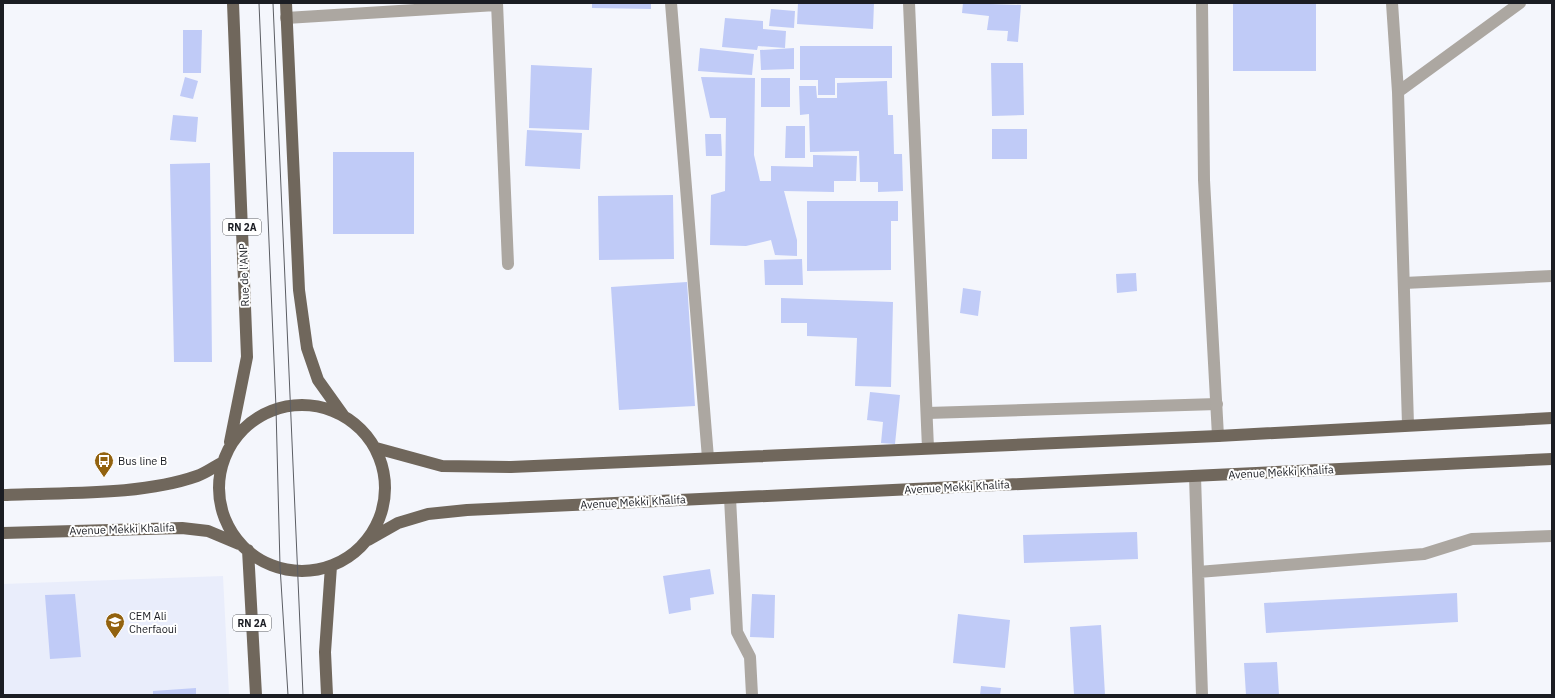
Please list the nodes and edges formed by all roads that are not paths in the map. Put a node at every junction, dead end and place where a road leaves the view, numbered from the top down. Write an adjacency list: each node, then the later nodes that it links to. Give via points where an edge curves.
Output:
1 (233, 3): 20 (main road, Rue de l'ANP / RN 2A, via 247,357)
2 (286, 3): 9 (main road)
3 (671, 3): 23 (street)
4 (909, 3): 15 (street)
5 (1202, 3): 14 (street, via 1204,180)
6 (1392, 3): 10 (street)
7 (1520, 3): 10 (street)
8 (496, 4): 9 (street); 11 (street)
9 (286, 18): 16 (main road, via 299,282 307,348 318,380)
10 (1398, 92): 13 (street)
11 (508, 264)
12 (1552, 276): 13 (street)
13 (1404, 283): 18 (street)
14 (1217, 404): 15 (street); 19 (street)
15 (927, 413): 22 (street)
16 (343, 415): 20 (main road, via 321,406 304,404 276,408 254,420 239,433); 21 (main road, via 362,429)
17 (1552, 418): 18 (main road)
18 (1408, 425): 19 (main road)
19 (1218, 436): 22 (main road)
20 (229, 448): 25 (main road)
21 (376, 448): 23 (main road, via 442,466 511,467); 31 (main road, via 384,470 386,496 379,520)
22 (928, 448): 23 (main road)
23 (708, 458)
24 (1552, 459): 26 (main road, Avenue Mekki Khalifa)
25 (223, 462): 27 (main road, via 198,476 161,486); 32 (main road, via 220,501 228,527)
26 (1195, 476): 28 (main road, Avenue Mekki Khalifa); 34 (street)
27 (3, 495)
28 (730, 498): 31 (main road, Avenue Mekki Khalifa, via 428,514 398,523); 37 (street, via 737,632 750,657)
29 (3, 533): 32 (main road, Avenue Mekki Khalifa, via 182,528 208,531)
30 (1552, 536): 34 (street, via 1472,539 1424,554)
31 (368, 540): 33 (main road, Avenue Mekki Khalifa, via 351,555)
32 (243, 547): 33 (main road, Avenue Mekki Khalifa, via 262,560 297,572); 35 (main road, RN 2A)
33 (331, 566): 36 (main road, via 325,652)
34 (1198, 572): 38 (street)
35 (256, 695)
36 (327, 695)
37 (752, 695)
38 (1202, 695)

